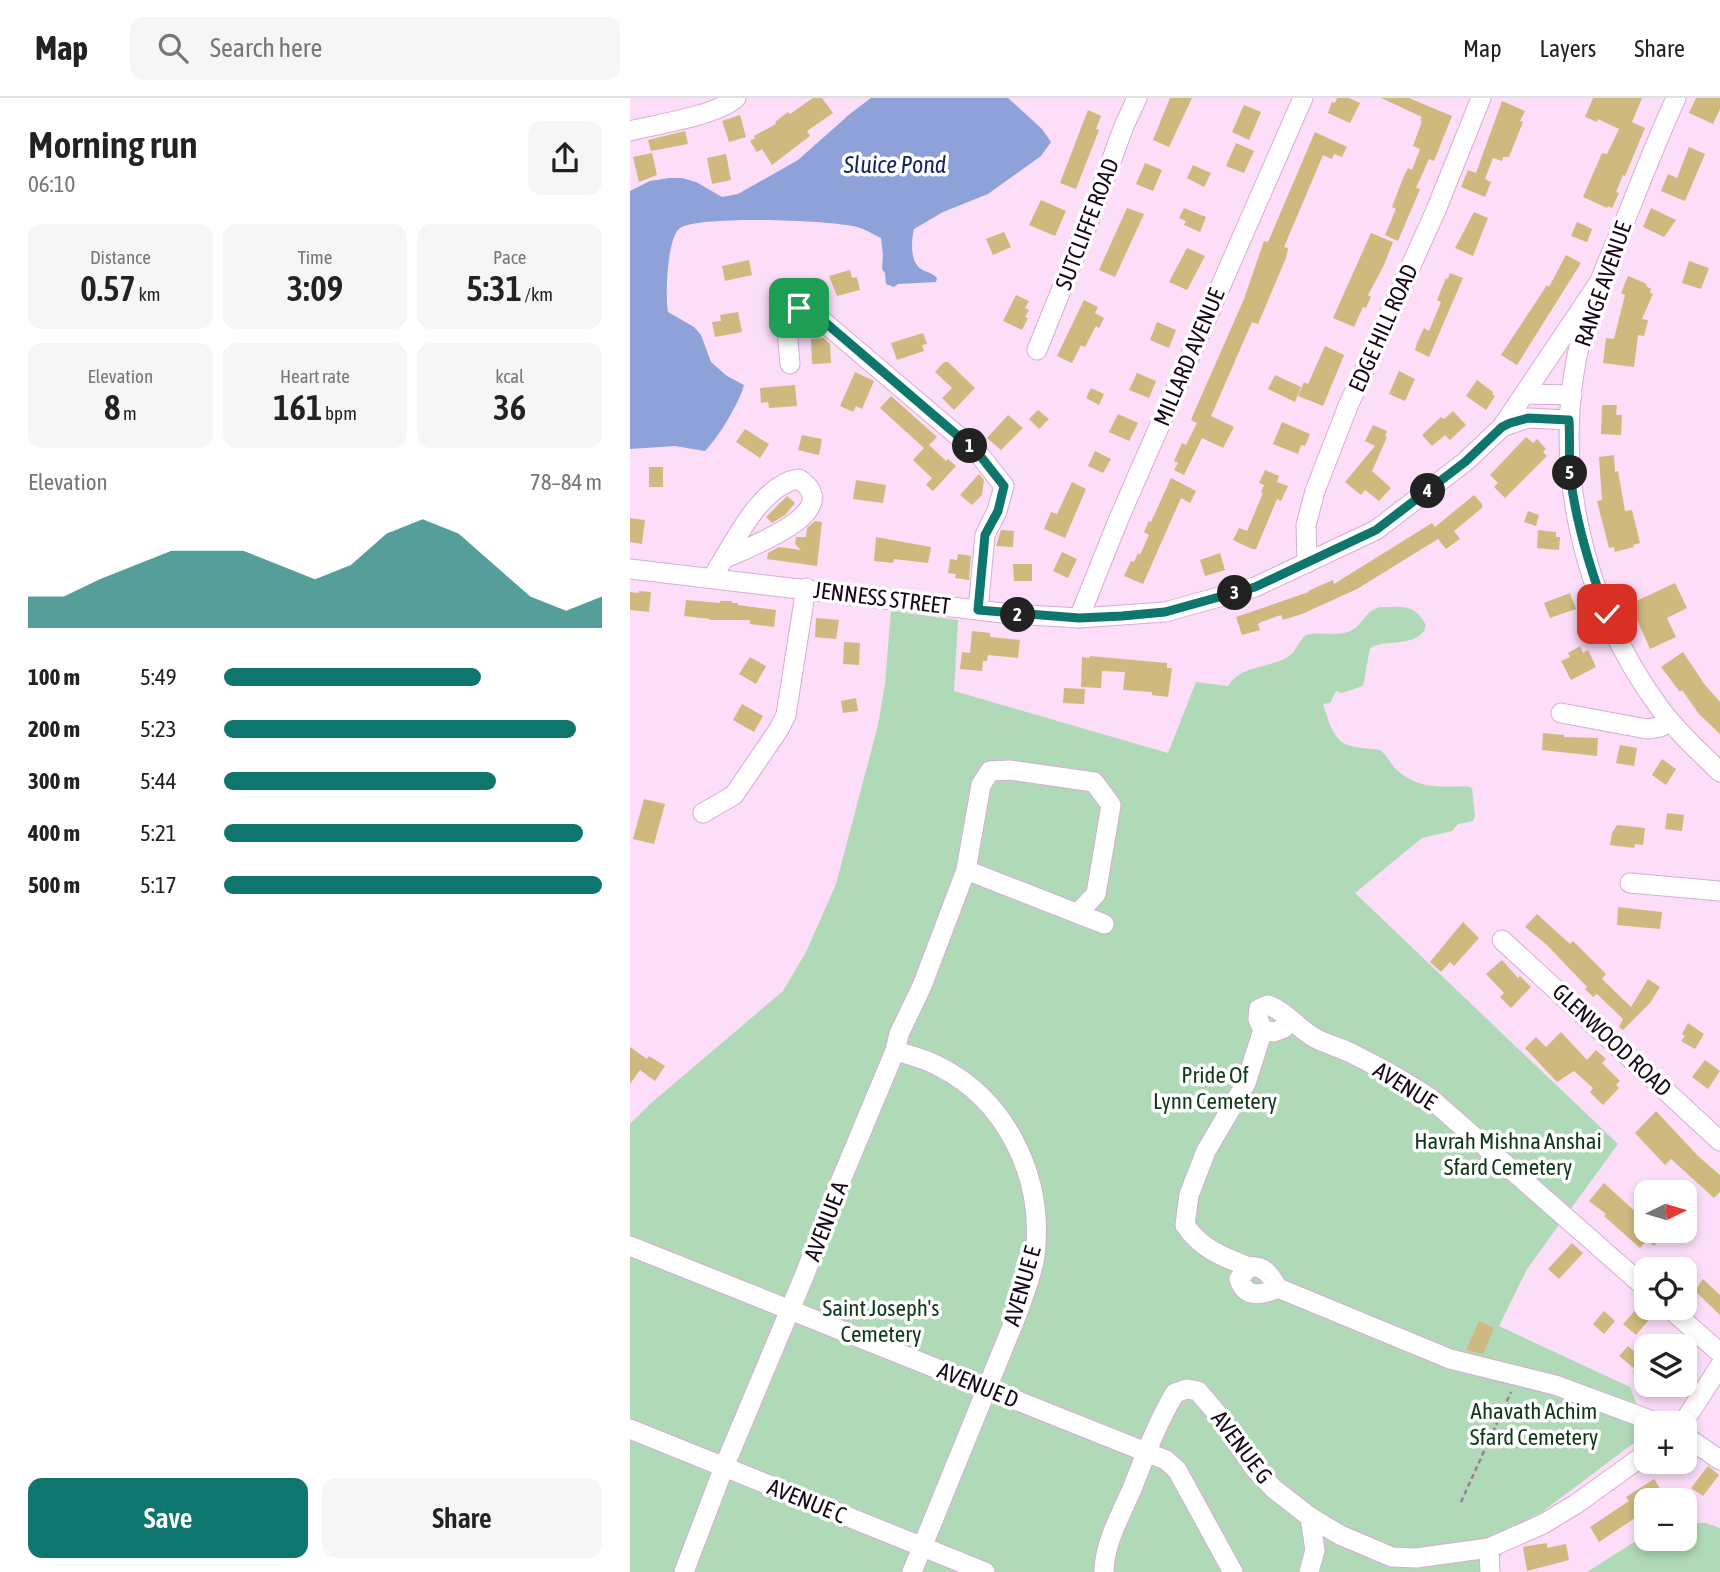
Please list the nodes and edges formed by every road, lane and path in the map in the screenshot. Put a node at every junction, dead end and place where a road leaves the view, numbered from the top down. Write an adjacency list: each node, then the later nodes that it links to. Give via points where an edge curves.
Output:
1 (736, 98): 6 (street, via 697,115)
2 (1138, 98): 8 (street, SUTCLIFFE ROAD)
3 (1303, 98): 20 (street, MILLARD AVENUE, via 1119,516)
4 (1480, 98): 15 (street, EDGE HILL ROAD, via 1319,479 1306,525)
5 (1676, 98): 7 (street, RANGE AVENUE)
6 (630, 131)
7 (1598, 284): 10 (street, JENNESS STREET); 11 (street, RANGE AVENUE, via 1582,335)
8 (1037, 350)
9 (790, 364): 19 (street, via 786,319 799,308 820,318 978,453 1004,486 985,535)
10 (1526, 394): 11 (street); 13 (street, JENNESS STREET)
11 (1572, 395): 12 (street, RANGE AVENUE)
12 (1569, 420): 13 (street, JENNESS STREET, via 1528,418); 22 (street, RANGE AVENUE, via 1578,524 1594,578 1634,671)
13 (1502, 427): 15 (street, JENNESS STREET, via 1465,462 1376,530)
14 (724, 559): 14 (street, via 804,517 812,506 809,485 799,478 775,488 758,505); 17 (street)
15 (1307, 563): 20 (street, JENNESS STREET, via 1255,587 1165,612)
16 (630, 569): 17 (street, JENNESS STREET)
17 (712, 578): 18 (street, JENNESS STREET)
18 (806, 588): 19 (street, JENNESS STREET); 24 (street, via 786,715 734,795)
19 (978, 610): 20 (street, JENNESS STREET)
20 (1079, 618)
21 (1562, 713): 22 (street, via 1647,729)
22 (1670, 722): 23 (street, RANGE AVENUE)
23 (1720, 772)
24 (703, 813)
25 (966, 870): 28 (street); 28 (street, AVENUE A, via 981,785 990,771 1094,782 1111,805 1096,894); 31 (street, AVENUE A)
26 (1630, 883): 27 (street)
27 (1720, 891)
28 (1078, 913): 29 (street)
29 (1104, 924)
30 (1502, 940): 32 (street, GLENWOOD ROAD)
31 (895, 1051): 35 (street, AVENUE A); 40 (street, AVENUE E, via 937,1065 986,1101 1012,1138 1030,1180 1037,1227 1034,1261)
32 (1720, 1141)
33 (630, 1246): 35 (street, AVENUE D)
34 (1634, 1278): 39 (street, AVENUE, via 1410,1084 1316,1038 1288,1018 1284,1028 1263,1030 1246,1083 1189,1195 1185,1225 1195,1239 1249,1268 1239,1279 1245,1290 1263,1295 1278,1288 1450,1359)
35 (790, 1311): 40 (street, AVENUE D); 48 (street, AVENUE A)
36 (1683, 1320): 37 (street)
37 (1720, 1353)
38 (1720, 1366): 41 (street)
39 (1517, 1376): 42 (street, AVENUE); 49 (path)
40 (986, 1388): 45 (street, AVENUE D); 51 (street, AVENUE E)
41 (1691, 1411)
42 (1634, 1414)
43 (630, 1429): 48 (street, AVENUE C)
44 (1697, 1444): 46 (street)
45 (1147, 1452): 50 (street, AVENUE G, via 1175,1393 1198,1391 1255,1469); 56 (street, AVENUE G, via 1116,1526); 57 (street, AVENUE D, via 1177,1471)
46 (1720, 1460)
47 (1634, 1462): 52 (street, AVENUE G, via 1576,1504)
48 (724, 1467): 51 (street, AVENUE C); 53 (street, AVENUE A)
49 (1461, 1502)
50 (1310, 1517): 52 (street, AVENUE G, via 1392,1557); 58 (street, via 1315,1550)
51 (922, 1546): 54 (street, AVENUE E); 55 (street, AVENUE C)
52 (1489, 1548): 59 (street)
53 (684, 1572)
54 (912, 1572)
55 (985, 1572)
56 (1104, 1572)
57 (1233, 1572)
58 (1309, 1572)
59 (1490, 1572)

